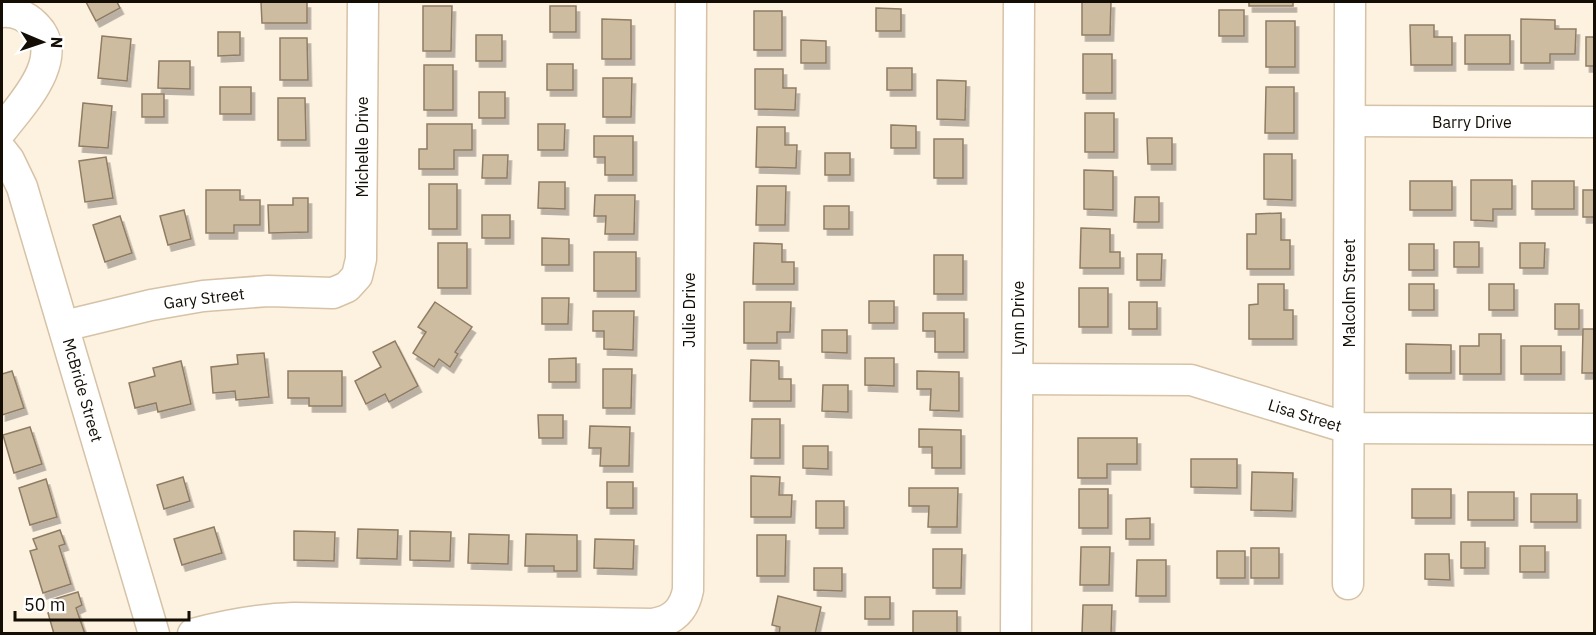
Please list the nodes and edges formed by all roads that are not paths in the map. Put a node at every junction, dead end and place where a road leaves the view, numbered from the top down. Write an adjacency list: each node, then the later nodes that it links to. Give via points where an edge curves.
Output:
1 (363, 2): 10 (street, Michelle Drive, via 361,259 357,276)
2 (691, 2): 17 (street, Julie Drive, via 688,590 682,608 664,622 652,624 285,618)
3 (1019, 2): 12 (street, Lynn Drive)
4 (1350, 2): 6 (street, Malcolm Street)
5 (2, 12): 8 (street, via 18,14 33,23 46,51 38,83)
6 (1350, 121): 7 (street, Barry Drive); 13 (street, Malcolm Street)
7 (1594, 122)
8 (2, 130)
9 (2, 150): 11 (street, McBride Street, via 22,187)
10 (346, 287): 11 (street, Gary Street, via 333,292 203,296 151,304)
11 (64, 326): 16 (street, McBride Street)
12 (1018, 379): 13 (street, Lisa Street, via 1191,380); 18 (street, Lynn Drive)
13 (1348, 428): 14 (street, Lisa Street); 15 (street, Malcolm Street)
14 (1594, 429)
15 (1348, 585)
16 (154, 633)
17 (193, 633)
18 (1016, 633)

